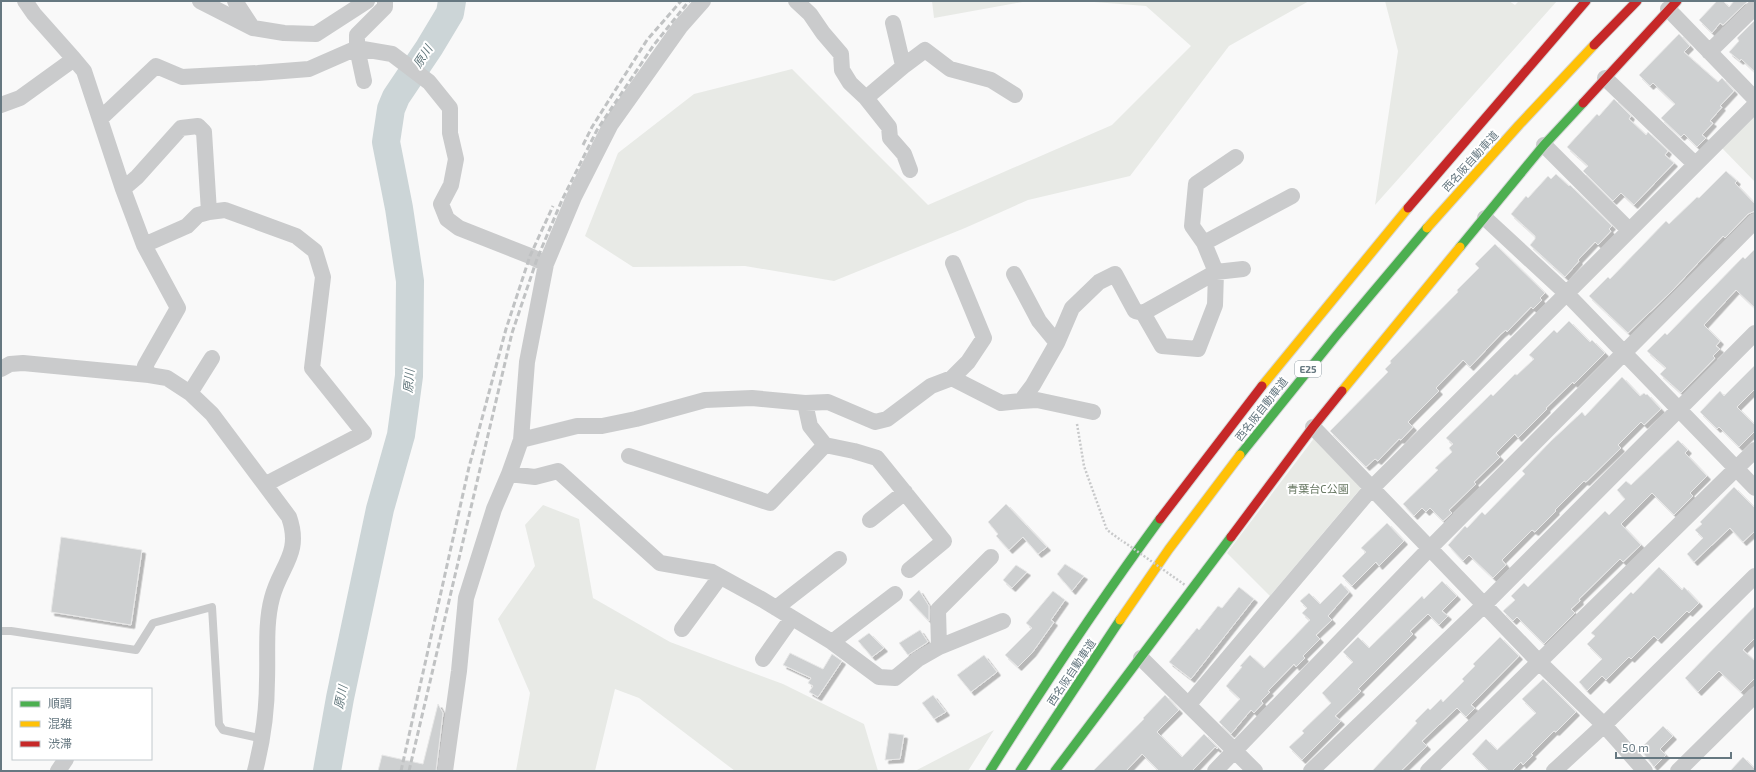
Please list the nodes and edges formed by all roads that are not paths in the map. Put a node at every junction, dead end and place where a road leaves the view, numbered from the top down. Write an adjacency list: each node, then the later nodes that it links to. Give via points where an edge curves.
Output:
1 (26, 1): 16 (street, via 34,14)
2 (200, 1): 13 (street)
3 (235, 1): 13 (street)
4 (367, 1): 13 (street, via 316,34 284,33)
5 (385, 1): 14 (street, via 385,7 357,35)
6 (703, 1): 39 (street, via 680,27 611,124 574,197)
7 (796, 1): 21 (street, via 810,14 841,54 842,70 850,83)
8 (1586, 1): 96 (main road, 西名阪自動車道 / E25, via 1483,119 1253,396 1115,582 1054,670)
9 (1637, 1): 97 (main road, 西名阪自動車道 / E25, via 1476,171 1273,412 1138,594)
10 (1672, 5): 15 (street); 18 (main road)
11 (1755, 7): 15 (street)
12 (893, 22): 17 (street)
13 (253, 28)
14 (357, 48): 19 (street); 25 (street, via 309,69 287,71 182,77 156,66); 39 (street, via 392,54 429,82 450,108 450,134 456,159 451,185 441,204 447,219 458,228)
15 (1709, 52): 22 (street)
16 (74, 59): 23 (street, via 20,98); 25 (street, via 84,71)
17 (905, 66): 20 (street, via 925,50 950,69 991,80); 21 (street)
18 (1605, 78): 26 (main road); 28 (street)
19 (364, 81)
20 (1015, 95)
21 (866, 98): 29 (street, via 888,127 890,138 904,154)
22 (1755, 99)
23 (1, 105)
24 (1755, 105): 28 (street)
25 (100, 119): 30 (street)
26 (1544, 145): 33 (main road); 35 (street)
27 (1236, 157): 36 (street, via 1196,184 1192,226)
28 (1695, 164): 35 (street)
29 (910, 170)
30 (123, 189): 32 (street, via 181,128 198,126 204,132); 37 (street)
31 (1292, 196): 36 (street)
32 (210, 212): 37 (street, via 198,215 187,226); 64 (street, via 225,210 296,236 315,251 323,277 312,368 364,433)
33 (1485, 218): 43 (street); 57 (main road)
34 (1755, 220): 47 (street)
35 (1629, 230): 43 (street)
36 (1204, 243): 41 (street)
37 (144, 245): 50 (street, via 178,308 145,366)
38 (953, 263): 51 (street, via 984,338 968,362)
39 (546, 264): 58 (street, via 527,362)
40 (1243, 269): 41 (street)
41 (1216, 272): 44 (street); 44 (street, via 1215,305 1198,349 1162,346)
42 (1014, 274): 46 (street, via 1039,321)
43 (1567, 294): 47 (street); 65 (street)
44 (1143, 313): 46 (street, via 1134,311 1115,274 1099,282 1072,308)
45 (1755, 333): 55 (street)
46 (1057, 343): 53 (street, via 1033,385)
47 (1624, 353): 55 (street); 69 (street)
48 (212, 358): 52 (street)
49 (1, 369): 50 (street, via 10,364 23,363)
50 (148, 375): 52 (street, via 167,378)
51 (952, 378): 53 (street, via 1001,403); 54 (street, via 931,386 887,419 875,422 828,402)
52 (190, 393): 64 (street, via 212,414)
53 (1021, 400): 56 (street, via 1037,400)
54 (805, 403): 58 (street, via 752,398 705,400 636,419 602,426 577,426); 59 (street, via 810,426)
55 (1679, 408): 62 (street); 76 (street)
56 (1093, 412)
57 (1313, 427): 65 (street); 84 (main road)
58 (521, 440): 63 (street)
59 (825, 445): 61 (street, via 770,503); 67 (street, via 854,450 877,458)
60 (1755, 450): 62 (street)
61 (629, 456)
62 (1736, 468): 66 (street); 86 (street)
63 (509, 474): 74 (street, via 535,477 558,471 660,563 712,572); 95 (street, via 494,509 466,598)
64 (266, 484): 90 (street, via 290,517 294,529 292,552 272,596 268,617)
65 (1371, 488): 69 (street); 88 (street)
66 (1755, 488)
67 (905, 492): 68 (street); 72 (street, via 944,541)
68 (870, 520)
69 (1430, 548): 76 (street); 91 (street)
70 (991, 557): 83 (street, via 938,610)
71 (839, 559): 77 (street)
72 (908, 570)
73 (1755, 576): 89 (street)
74 (720, 577): 77 (street); 80 (street)
75 (895, 594): 82 (street)
76 (1484, 605): 86 (street); 101 (street)
77 (776, 608): 78 (street)
78 (792, 618): 82 (street); 85 (street)
79 (1003, 621): 83 (street)
80 (682, 629)
81 (1, 631): 90 (lane, via 136,650 153,624 212,607 219,724 223,730)
82 (832, 642): 83 (street, via 879,677 895,678 918,659)
83 (939, 647)
84 (1141, 658): 88 (street); 98 (main road)
85 (763, 659)
86 (1539, 662): 89 (street); 102 (street)
87 (1755, 695): 105 (street)
88 (1189, 704): 91 (street)
89 (1604, 725): 103 (street); 104 (street)
90 (264, 739): 94 (street)
91 (1236, 751): 99 (street); 100 (street)
92 (65, 760): 93 (street)
93 (58, 771)
94 (255, 771)
95 (446, 771)
96 (990, 771)
97 (1020, 771)
98 (1055, 771)
99 (1215, 771)
100 (1255, 771)
101 (1311, 771)
102 (1428, 771)
103 (1554, 771)
104 (1645, 771)
105 (1678, 771)

